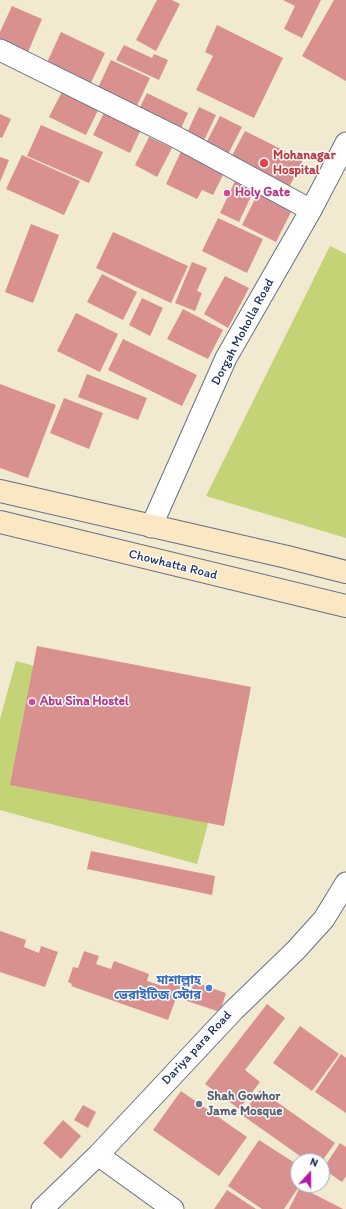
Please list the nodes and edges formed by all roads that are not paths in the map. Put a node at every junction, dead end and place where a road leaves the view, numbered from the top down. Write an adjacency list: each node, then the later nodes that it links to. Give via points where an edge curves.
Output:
1 (0, 50): 3 (street, via 176,137)
2 (346, 143): 3 (street, Dorgah Moholla Road)
3 (311, 210): 6 (street, Dorgah Moholla Road, via 226,358)
4 (0, 491): 6 (main road)
5 (1, 525): 8 (main road, Chowhatta Road)
6 (151, 527): 7 (main road)
7 (346, 572)
8 (346, 606)
9 (346, 883): 10 (street, Dariya para Road, via 324,919 296,950 234,1010)
10 (98, 1155): 11 (street, Dariya para Road); 12 (street)
11 (42, 1209)
12 (173, 1209)

